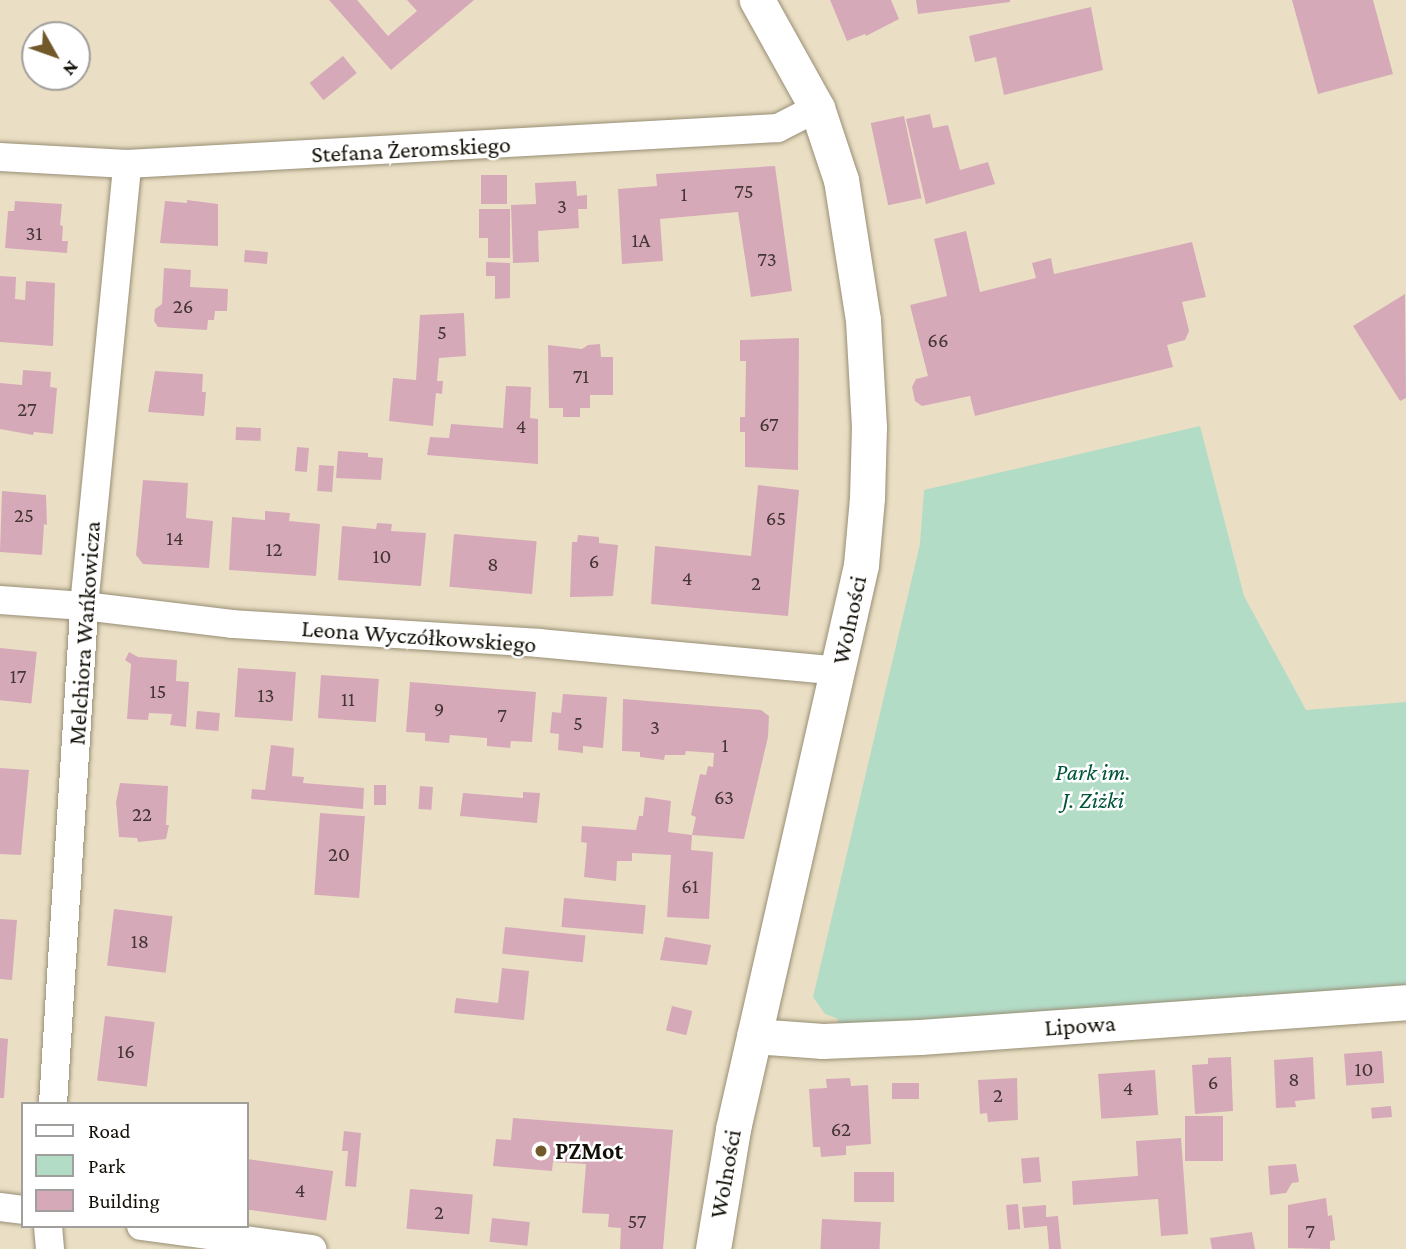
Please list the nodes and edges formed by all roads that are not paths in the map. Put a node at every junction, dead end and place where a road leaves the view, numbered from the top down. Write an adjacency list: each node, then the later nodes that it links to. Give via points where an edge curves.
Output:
1 (757, 0): 2 (street, Wolności)
2 (817, 108): 4 (street, Stefana Żeromskiego, via 778,128); 7 (street, Wolności, via 841,180 852,242 863,320 869,427 861,565)
3 (0, 157): 4 (street, Stefana Żeromskiego)
4 (127, 163): 6 (street, Melchiora Wańkowicza)
5 (0, 600): 6 (street, Leona Wyczółkowskiego)
6 (85, 606): 7 (street, Leona Wyczółkowskiego, via 232,624 539,643); 10 (street, Melchiora Wańkowicza)
7 (838, 671): 9 (street, Wolności)
8 (1406, 1002): 9 (street, Lipowa, via 920,1037 822,1041)
9 (754, 1036): 17 (street, Wolności)
10 (53, 1102)
11 (0, 1207): 12 (street)
12 (21, 1210)
13 (48, 1228): 15 (street)
14 (156, 1228): 16 (street)
15 (50, 1249)
16 (312, 1249)
17 (713, 1249)

